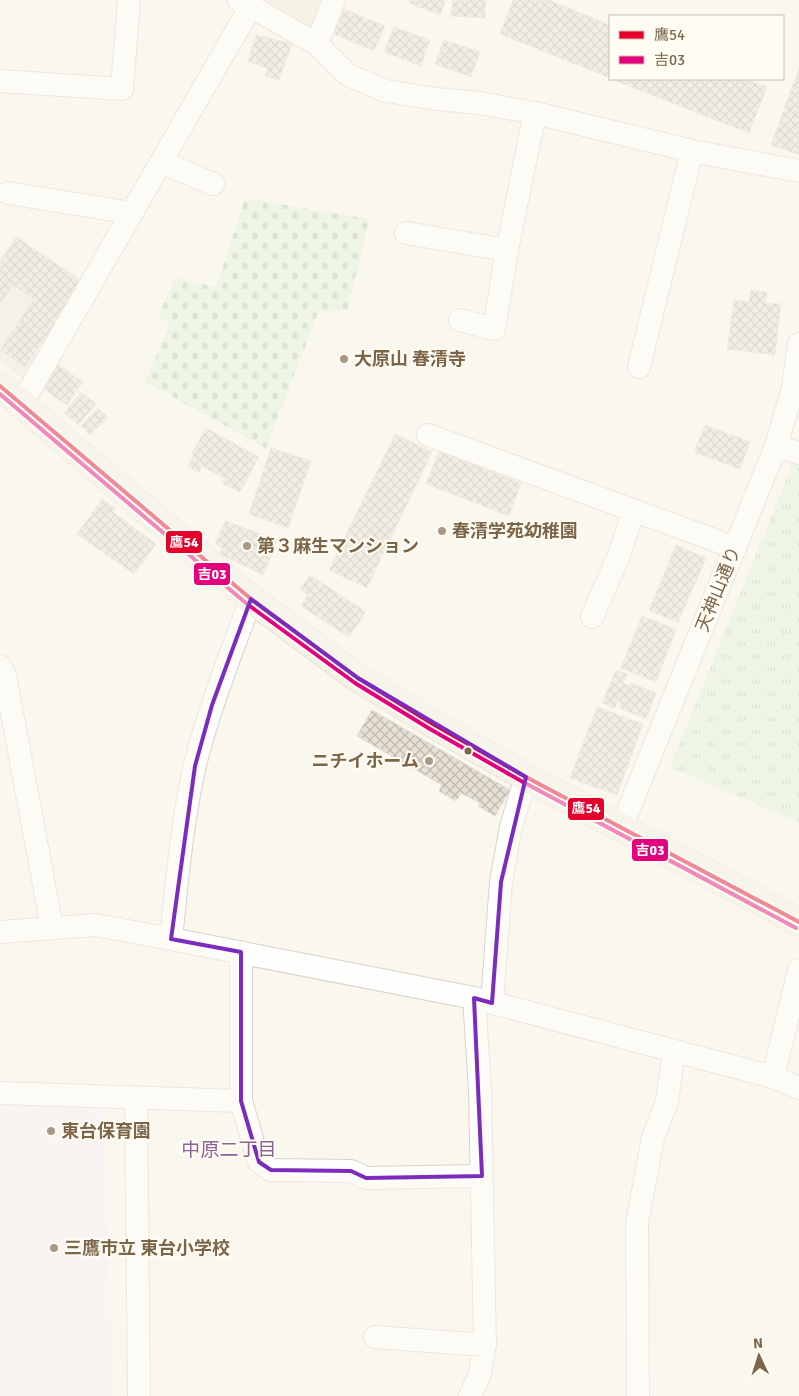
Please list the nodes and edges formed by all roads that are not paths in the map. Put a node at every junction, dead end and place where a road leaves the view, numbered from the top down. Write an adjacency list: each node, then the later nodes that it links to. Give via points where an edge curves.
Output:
1 (129, 0): 5 (street, via 122,89)
2 (334, 0): 4 (street)
3 (245, 3): 4 (street); 8 (street)
4 (317, 44): 6 (street, via 348,75 386,91)
5 (0, 81)
6 (535, 113): 7 (street); 14 (street)
7 (692, 150): 9 (street); 17 (street)
8 (161, 162): 10 (street); 12 (street)
9 (799, 171)
10 (214, 184)
11 (8, 192): 12 (street)
12 (132, 213): 18 (street)
13 (406, 233): 14 (street)
14 (507, 250): 15 (street, via 494,329)
15 (460, 320)
16 (799, 344): 20 (street, 天神山通り, via 793,388)
17 (639, 367)
18 (7, 395): 24 (main road)
19 (428, 435): 22 (street)
20 (776, 446): 21 (street); 23 (street, 天神山通り)
21 (799, 453)
22 (634, 510): 23 (street); 25 (street)
23 (735, 549): 28 (street, 天神山通り)
24 (251, 599): 27 (main road, via 358,678); 32 (street, via 212,704 195,766 183,831)
25 (592, 617)
26 (0, 666): 30 (street, via 5,676)
27 (526, 777): 28 (main road); 35 (street, via 511,827)
28 (621, 828): 29 (main road)
29 (799, 922)
30 (52, 927): 31 (street); 32 (street, via 94,925)
31 (0, 932)
32 (171, 939): 33 (street)
33 (241, 952): 35 (street); 41 (street)
34 (799, 970): 37 (street)
35 (483, 1000): 36 (street); 42 (street)
36 (674, 1051): 37 (street); 47 (street, via 667,1101 652,1138 637,1223)
37 (773, 1077): 38 (street)
38 (799, 1088)
39 (0, 1093): 40 (street)
40 (136, 1098): 41 (street); 45 (street)
41 (241, 1101): 42 (street, via 259,1162 271,1170 351,1170 366,1178)
42 (482, 1176): 44 (street)
43 (375, 1337): 44 (street)
44 (486, 1345): 46 (street, via 479,1377)
45 (139, 1396)
46 (470, 1396)
47 (638, 1396)

